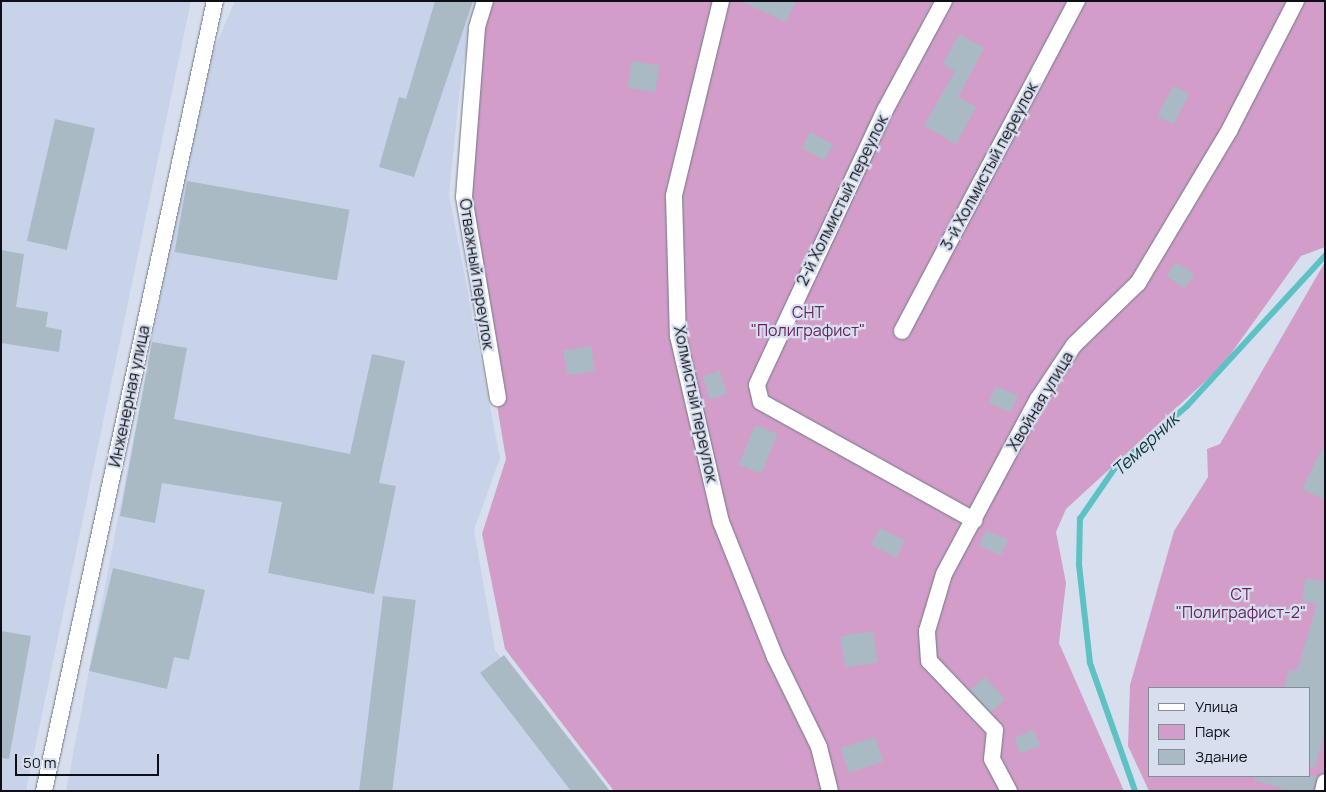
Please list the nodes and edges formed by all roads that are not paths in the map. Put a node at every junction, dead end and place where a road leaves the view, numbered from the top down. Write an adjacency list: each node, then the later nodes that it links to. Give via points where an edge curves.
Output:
1 (215, 1): 11 (street, Инженерная улица)
2 (485, 1): 8 (street, Отважный переулок, via 477,28 464,197)
3 (721, 1): 12 (street, Холмистый переулок, via 674,196 678,336 721,522 775,657 819,747)
4 (944, 1): 9 (street, 2-й Холмистый переулок, via 885,110 758,385 761,402)
5 (1077, 1): 7 (street, 3-й Холмистый переулок)
6 (1296, 1): 9 (street, Хвойная улица, via 1230,130 1138,283 1074,345 1038,399)
7 (902, 331)
8 (498, 398)
9 (974, 520): 13 (street, Хвойная улица, via 944,574 927,631 929,661 995,730 992,759)
10 (1325, 782): 14 (street)
11 (44, 791)
12 (830, 791)
13 (1009, 791)
14 (1323, 791)

